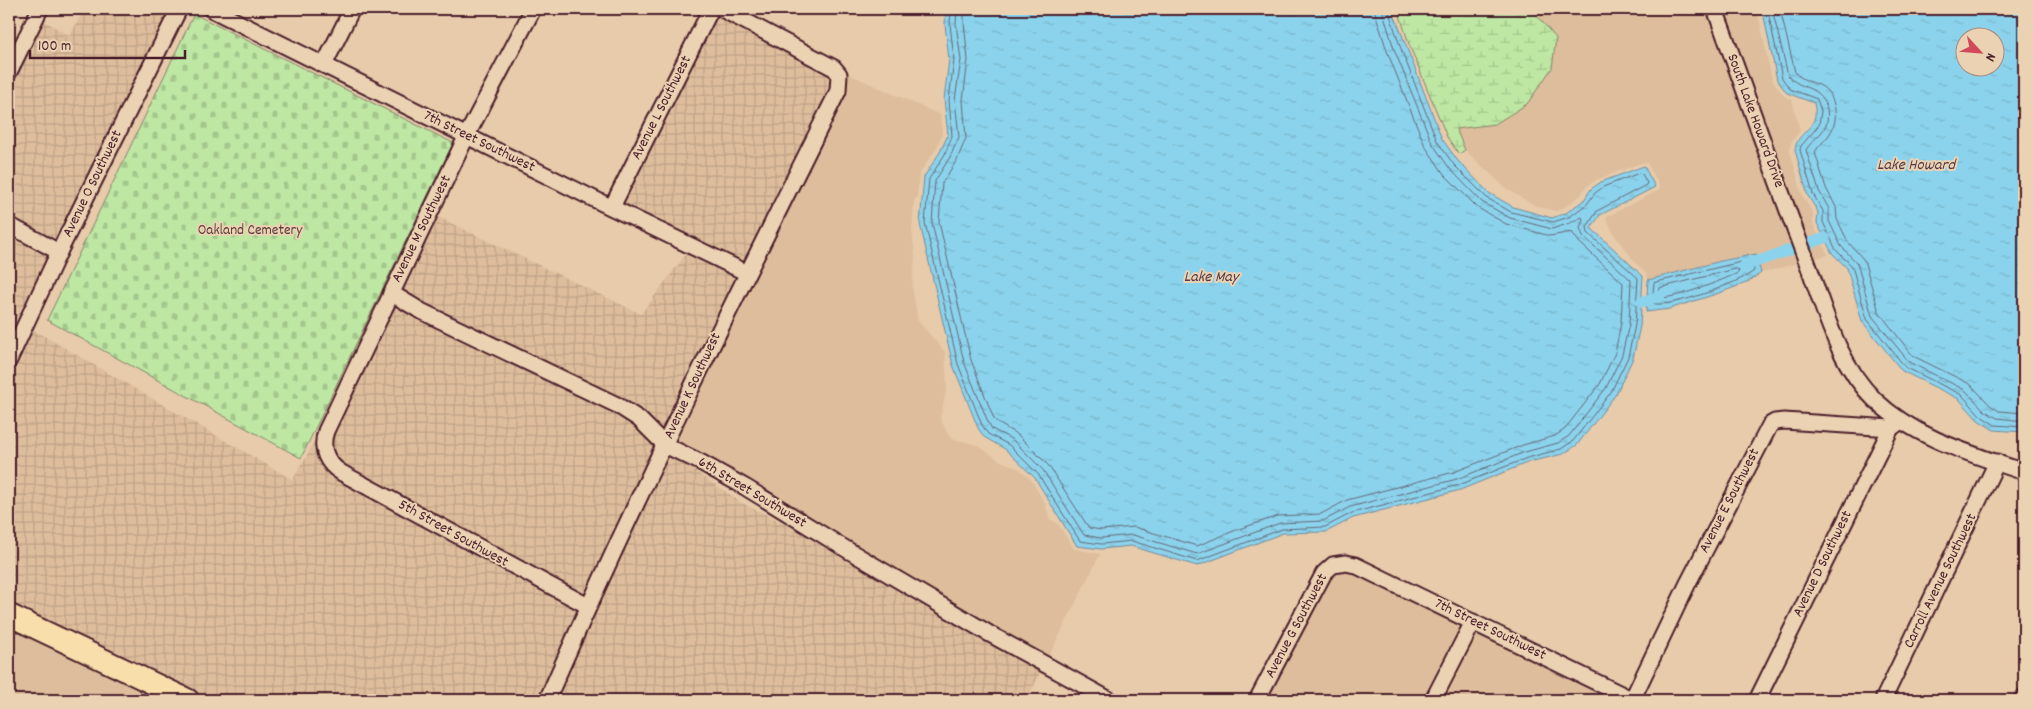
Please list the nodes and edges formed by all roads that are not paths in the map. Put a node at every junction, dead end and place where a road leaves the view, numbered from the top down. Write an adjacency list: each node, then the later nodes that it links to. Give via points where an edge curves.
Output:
1 (40, 9): 10 (street)
2 (179, 9): 14 (street, Avenue O Southwest)
3 (211, 9): 9 (street, 7th Street Southwest)
4 (352, 9): 9 (street)
5 (533, 9): 11 (street, Avenue M Southwest)
6 (710, 9): 12 (street, Avenue L Southwest)
7 (722, 9): 15 (street, Avenue K Southwest, via 830,66 839,74 840,83)
8 (1715, 9): 18 (street, South Lake Howard Drive, via 1825,319 1854,372)
9 (324, 65): 11 (street, 7th Street Southwest)
10 (9, 72)
11 (467, 135): 12 (street, 7th Street Southwest); 16 (street, Avenue M Southwest)
12 (612, 207): 15 (street, 7th Street Southwest)
13 (9, 224): 14 (street)
14 (59, 252): 17 (street, Avenue O Southwest)
15 (747, 273): 19 (street, Avenue K Southwest)
16 (391, 293): 19 (street, 6th Street Southwest, via 421,311 618,404 639,419); 20 (street, Avenue M Southwest, via 326,431)
17 (9, 360)
18 (1896, 425): 21 (street); 34 (street, Avenue E Southwest, via 1784,421 1770,425 1687,585); 35 (street, Avenue D Southwest)
19 (665, 445): 24 (street, Avenue K Southwest); 31 (street, 6th Street Southwest, via 745,487 980,628)
20 (324, 454): 24 (street, 5th Street Southwest, via 342,473)
21 (1997, 462): 22 (street); 36 (street, Carroll Avenue Southwest)
22 (2024, 472)
23 (1346, 563): 26 (street, 7th Street Southwest); 32 (street, Avenue G Southwest, via 1333,565 1324,573)
24 (588, 606): 30 (street, Avenue K Southwest)
25 (9, 615): 29 (highway)
26 (1473, 622): 27 (street, 7th Street Southwest); 33 (street)
27 (1611, 696): 34 (street, 7th Street Southwest)
28 (2024, 697): 37 (street)
29 (188, 700)
30 (548, 700)
31 (1110, 700)
32 (1257, 700)
33 (1433, 700)
34 (1633, 700)
35 (1757, 700)
36 (1883, 700)
37 (2022, 700)

